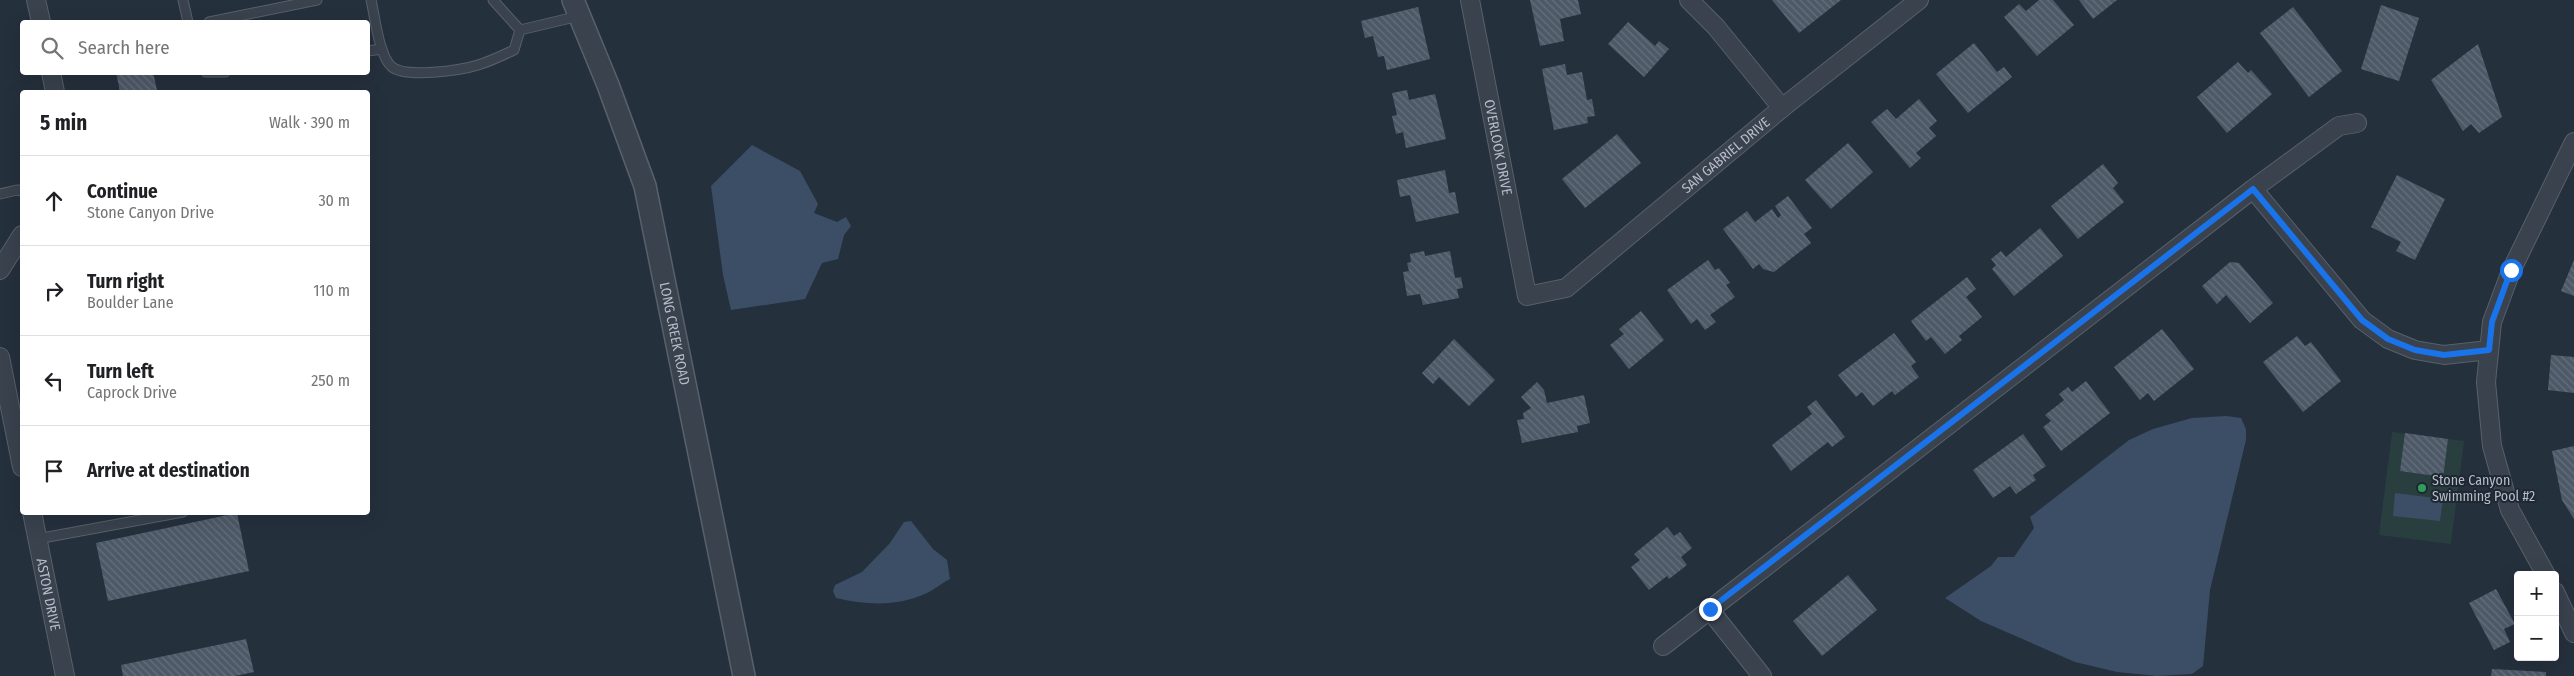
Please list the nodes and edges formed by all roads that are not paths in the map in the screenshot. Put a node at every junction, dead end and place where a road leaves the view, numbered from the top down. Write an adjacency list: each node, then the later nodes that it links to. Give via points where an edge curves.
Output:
1 (36, 0): 10 (street)
2 (183, 0): 11 (lane)
3 (317, 0): 12 (lane)
4 (371, 0): 14 (lane)
5 (494, 0): 13 (lane)
6 (1470, 0): 26 (street, OVERLOOK DRIVE)
7 (1688, 0): 18 (street, via 1716,27)
8 (1919, 0): 18 (street, SAN GABRIEL DRIVE)
9 (576, 8): 13 (lane); 39 (street, LONG CREEK ROAD, via 645,186)
10 (41, 20)
11 (188, 20)
12 (219, 20)
13 (520, 30): 14 (lane, via 514,50 478,65 430,72 401,72 390,66)
14 (382, 49): 15 (lane)
15 (370, 51)
16 (52, 75): 17 (street)
17 (55, 90)
18 (1782, 108): 26 (street, SAN GABRIEL DRIVE, via 1566,288)
19 (2357, 123): 21 (street, via 2338,126)
20 (2574, 142): 27 (street, via 2511,270 2492,322)
21 (2253, 189): 27 (street, via 2362,320 2388,339 2415,350 2444,355); 35 (street)
22 (20, 191): 23 (lane)
23 (0, 194)
24 (20, 238): 25 (street)
25 (0, 270)
26 (1527, 296)
27 (2489, 350): 33 (street, via 2486,382 2492,446 2510,510)
28 (0, 357): 29 (street)
29 (20, 457)
30 (33, 515): 32 (street, ASTON DRIVE)
31 (166, 515): 32 (lane)
32 (37, 539): 38 (street, ASTON DRIVE)
33 (2544, 571)
34 (2559, 601): 36 (street)
35 (1710, 609): 37 (street); 40 (street)
36 (2574, 633)
37 (1663, 646)
38 (65, 676)
39 (744, 676)
40 (1762, 676)

